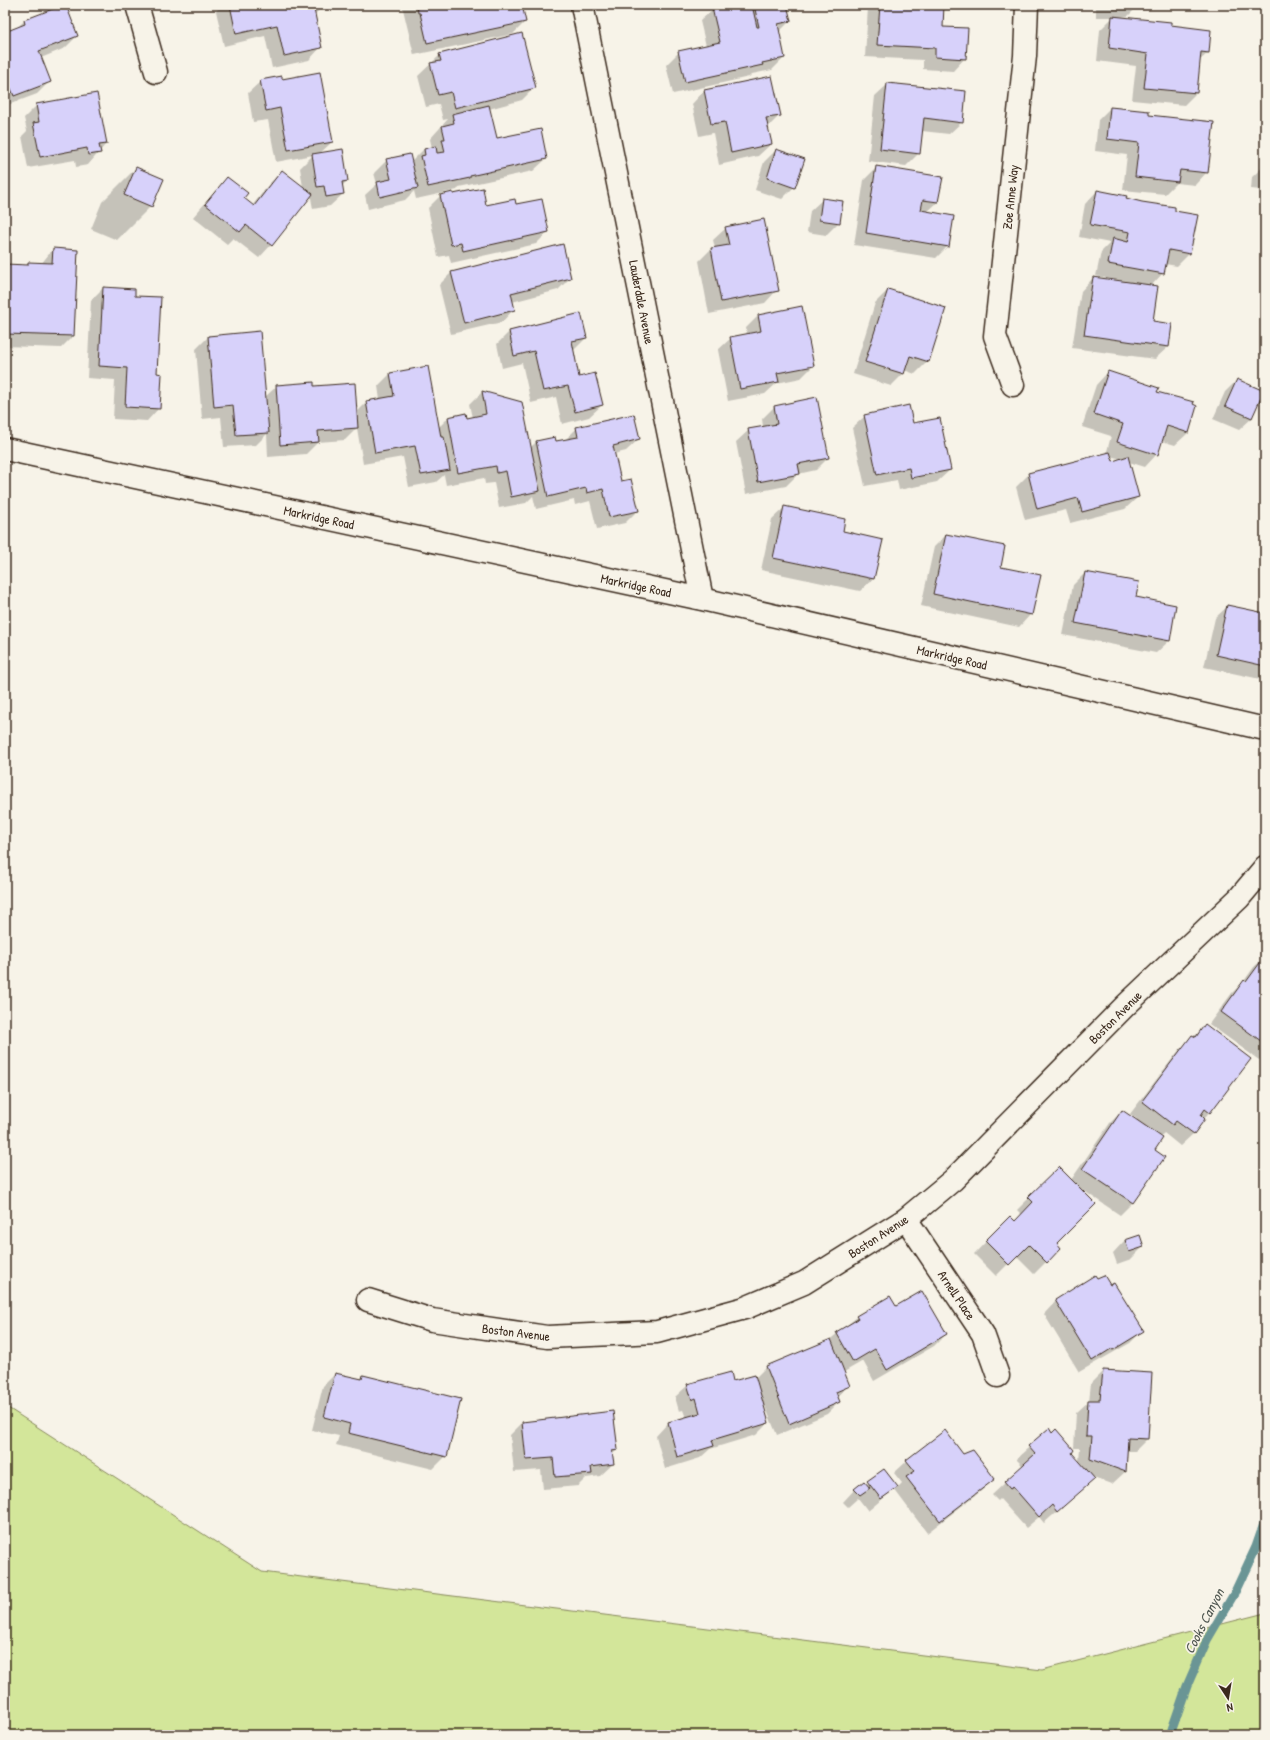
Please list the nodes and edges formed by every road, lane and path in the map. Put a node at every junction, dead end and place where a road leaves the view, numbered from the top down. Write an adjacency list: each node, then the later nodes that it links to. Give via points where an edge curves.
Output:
1 (137, 5): 4 (street)
2 (582, 5): 7 (street, Lauderdale Avenue)
3 (1028, 5): 5 (street, Zoe Anne Way, via 1025,56 995,336)
4 (156, 72)
5 (1013, 385)
6 (5, 449): 7 (street, Markridge Road)
7 (702, 599): 8 (street, Markridge Road)
8 (1265, 729)
9 (1265, 866): 10 (street, Boston Avenue, via 1239,898 1125,1006 953,1180)
10 (906, 1219): 11 (street, Boston Avenue, via 804,1283 745,1308 657,1332 547,1337 432,1320); 12 (street, Arnell Place, via 983,1334)
11 (368, 1300)
12 (998, 1376)

